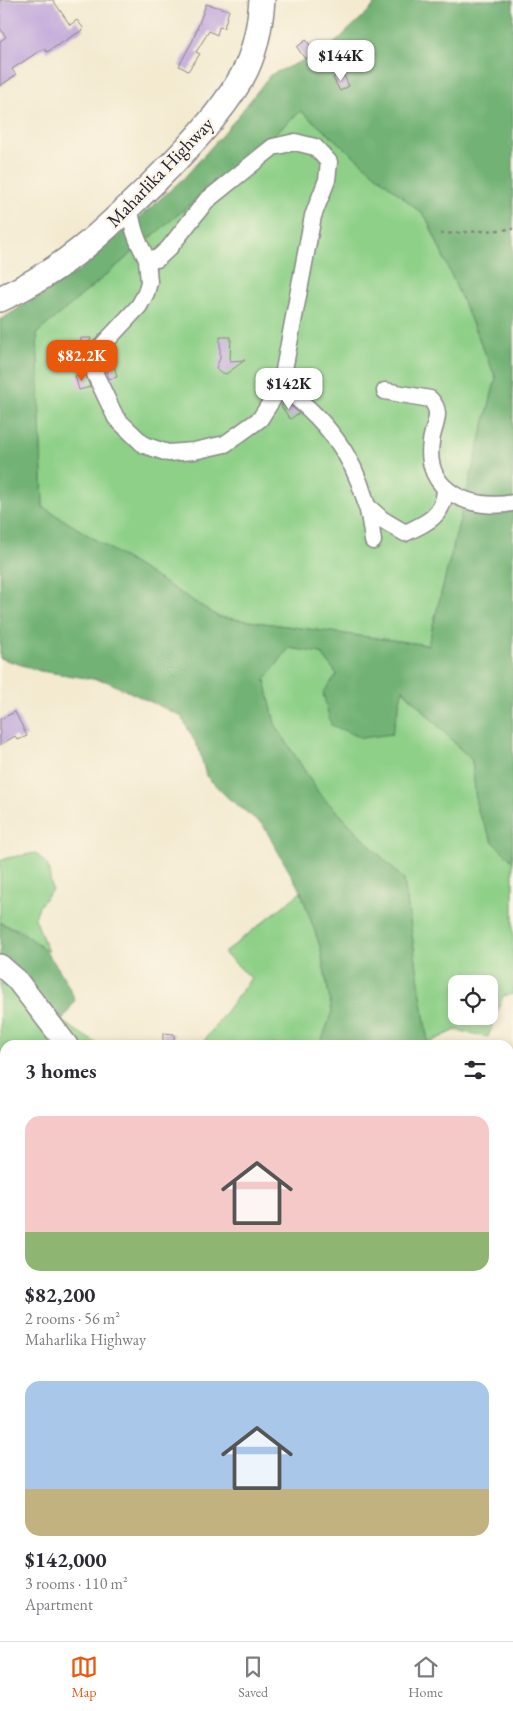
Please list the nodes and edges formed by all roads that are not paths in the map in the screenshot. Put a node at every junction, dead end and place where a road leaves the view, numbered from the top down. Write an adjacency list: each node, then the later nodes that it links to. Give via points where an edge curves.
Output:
1 (262, 0): 2 (highway, Maharlika Highway, via 256,39 242,76 208,125)
2 (130, 206): 3 (lane, via 133,229); 4 (highway, Maharlika Highway, via 74,258 26,288)
3 (147, 259): 5 (lane, via 149,282 139,306 97,351 95,374 116,418 129,432 144,445 168,453 194,452 225,444 260,419); 5 (lane, via 157,259 206,201 274,146 295,142 315,147 328,162 327,180 313,216)
4 (0, 299)
5 (281, 386): 9 (lane, via 308,405 348,454)
6 (385, 391): 7 (lane, via 421,396 434,403 438,416 431,442 432,463 434,474)
7 (445, 489): 8 (lane, via 477,504 497,506); 9 (lane, via 445,502 437,514 405,533 383,520)
8 (513, 503)
9 (366, 504): 10 (lane)
10 (373, 542)
11 (0, 965): 12 (main road, via 16,979)
12 (63, 1040)

